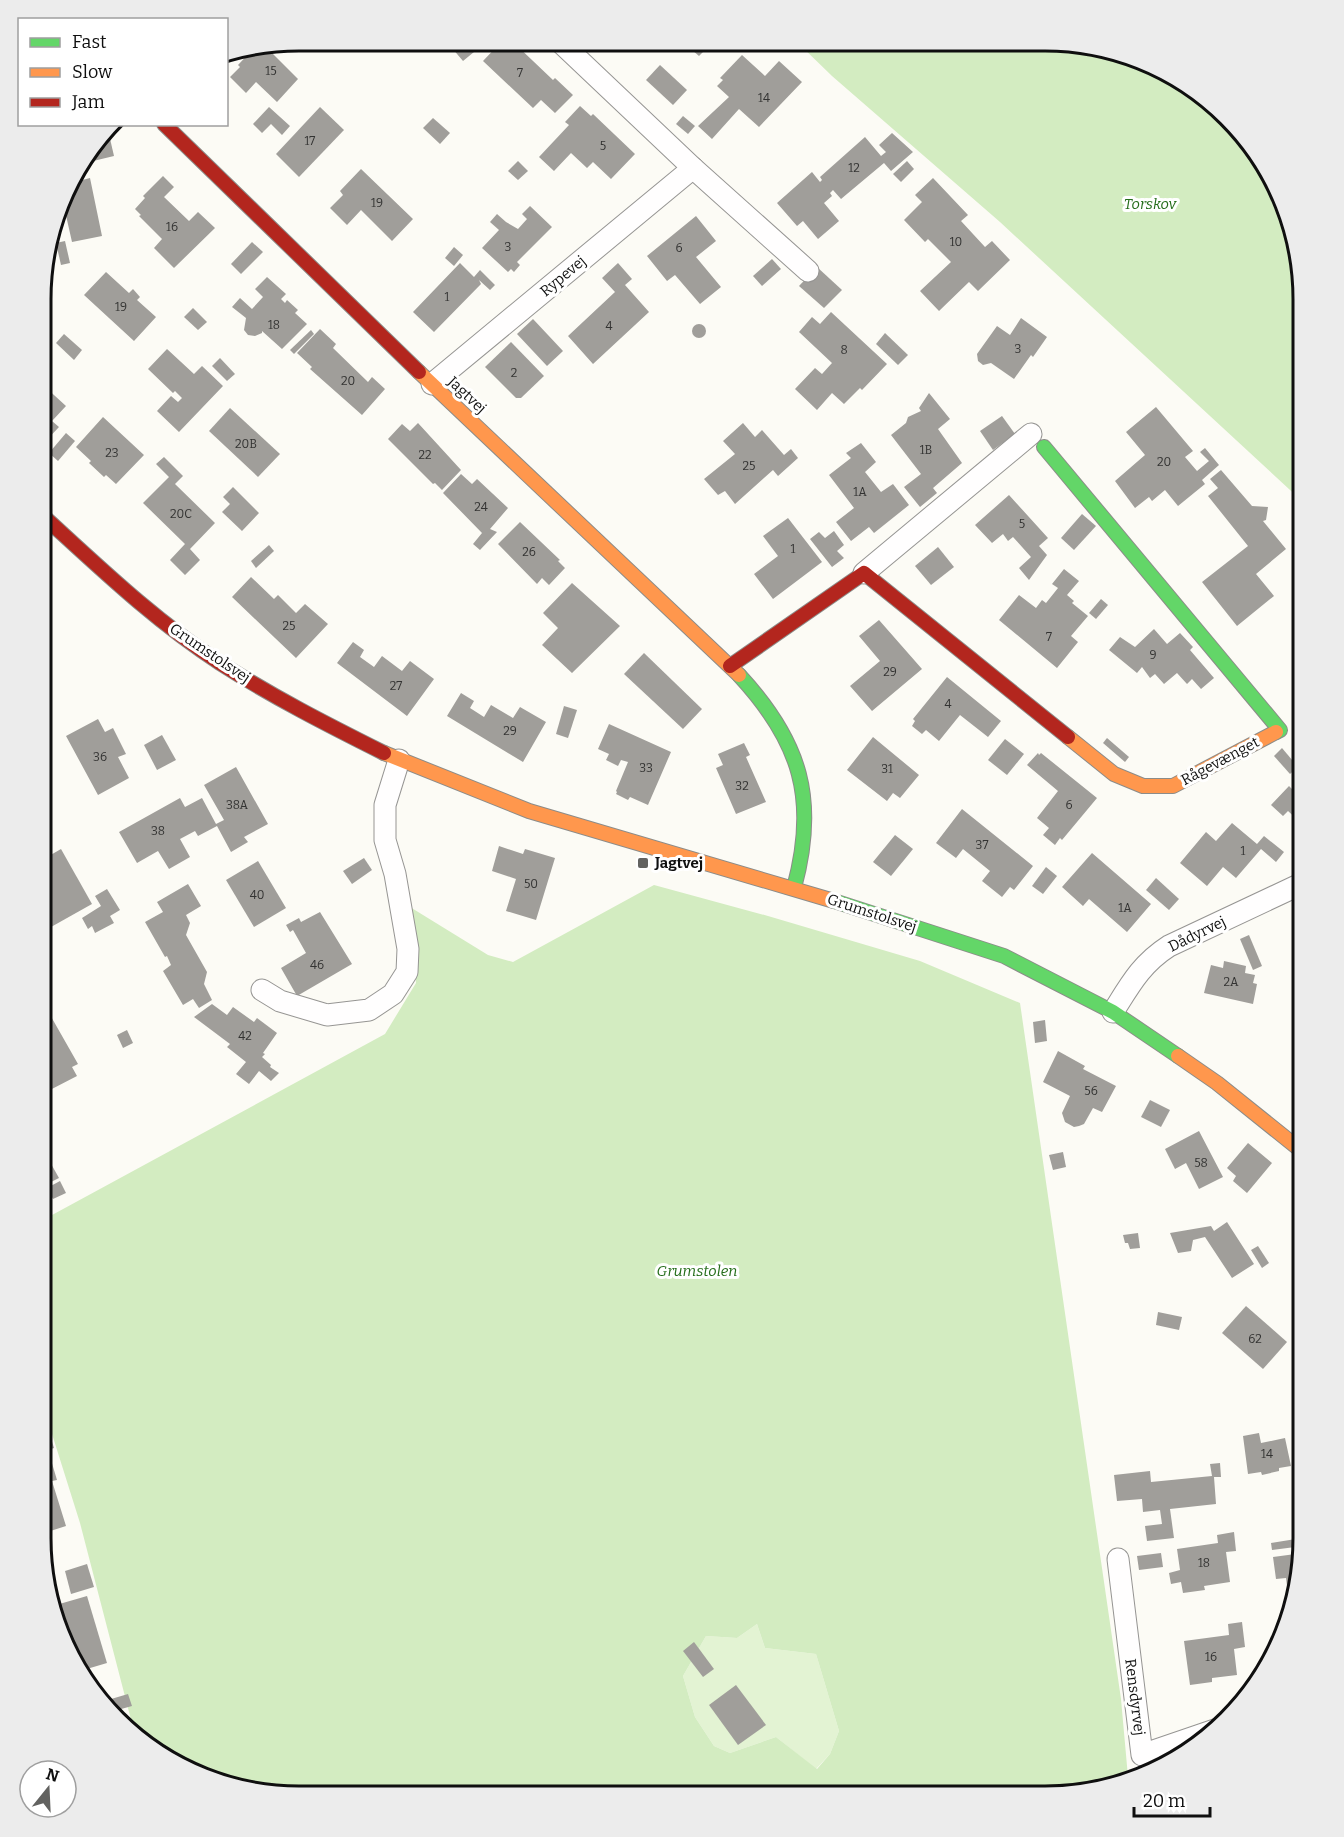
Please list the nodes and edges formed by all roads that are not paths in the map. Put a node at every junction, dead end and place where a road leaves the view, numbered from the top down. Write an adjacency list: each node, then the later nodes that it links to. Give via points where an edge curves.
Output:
1 (570, 51): 3 (street)
2 (166, 126): 5 (street, Jagtvej)
3 (693, 168): 4 (street); 5 (street, Rypevej)
4 (808, 271)
5 (432, 384): 9 (street, Jagtvej)
6 (1038, 440): 8 (street, Rågevænget); 8 (street, Rågevænget, via 1280,730 1173,786 1143,786 1127,781)
7 (51, 523): 10 (street, Grumstolsvej, via 117,584 219,663 302,712)
8 (864, 573): 9 (street, Rågevænget)
9 (730, 666): 11 (street, Jagtvej, via 775,719 791,747 799,774 806,831)
10 (399, 760): 11 (street, Grumstolsvej, via 529,811); 13 (street, via 384,805 385,840 408,949 407,972 393,994 369,1010 327,1015 280,1001)
11 (794, 888): 14 (street, Grumstolsvej, via 1004,956)
12 (1293, 888): 14 (street, Dådyrvej, via 1152,957)
13 (262, 990)
14 (1113, 1012): 15 (street, Grumstolsvej, via 1217,1083)
15 (1293, 1144)
16 (1118, 1559): 17 (street, Rensdyrvej, via 1142,1755)
17 (1192, 1738)

